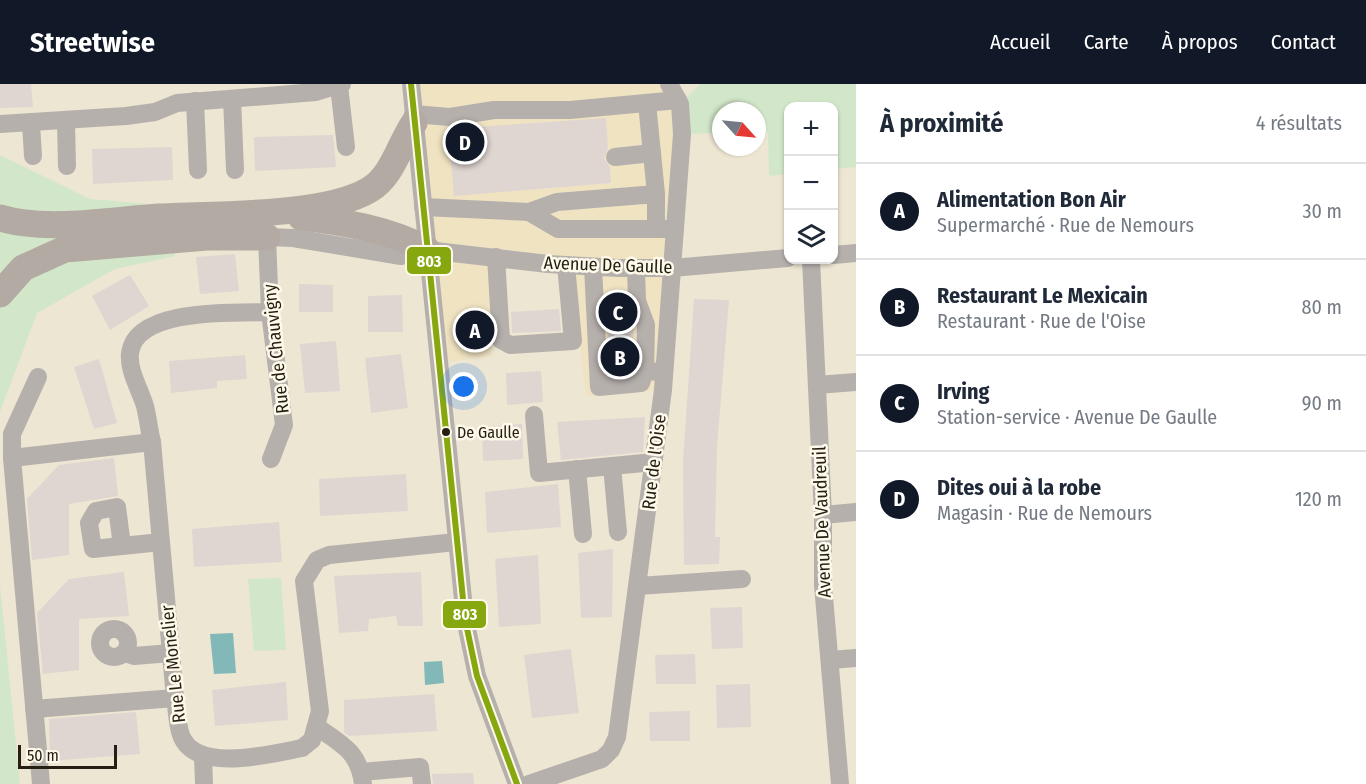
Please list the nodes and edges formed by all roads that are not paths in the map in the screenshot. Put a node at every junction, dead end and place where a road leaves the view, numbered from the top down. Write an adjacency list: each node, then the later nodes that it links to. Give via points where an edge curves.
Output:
1 (411, 84): 9 (street)
2 (341, 85): 3 (street); 13 (street)
3 (316, 88): 4 (street)
4 (280, 90): 6 (street)
5 (674, 92): 8 (street); 26 (street, Rue de l'Oise, via 682,134)
6 (232, 99): 7 (street); 19 (street)
7 (195, 101): 10 (street, via 145,113); 18 (street)
8 (647, 103): 9 (street, via 570,110 494,110); 14 (street)
9 (414, 119): 21 (street); 24 (highway, via 389,172 371,189 355,198)
10 (66, 121): 12 (street); 17 (street)
11 (0, 124): 12 (street)
12 (31, 124): 15 (street)
13 (346, 147)
14 (652, 153): 16 (street); 20 (street)
15 (33, 156)
16 (615, 157)
17 (68, 166)
18 (198, 170)
19 (235, 170)
20 (656, 194): 22 (street, via 557,202); 25 (street)
21 (423, 207): 22 (street); 27 (street)
22 (529, 212): 25 (street, via 558,229)
23 (0, 218): 24 (highway, via 26,223)
24 (266, 225): 27 (highway, via 332,221 402,236); 37 (highway, via 207,237 65,249 23,268); 39 (street, Rue de Chauvigny)
25 (656, 229): 26 (street)
26 (675, 229): 35 (street, Rue de l'Oise)
27 (427, 250): 30 (street, Avenue De Gaulle); 58 (street)
28 (856, 253): 29 (street)
29 (838, 255)
30 (496, 258): 33 (street, Avenue De Gaulle); 33 (street, via 501,340 510,345 573,340)
31 (784, 258): 35 (street, Avenue De Gaulle)
32 (811, 264): 45 (street, Avenue De Vaudreuil)
33 (566, 266): 34 (street, Avenue De Gaulle)
34 (593, 267): 36 (street, Avenue De Gaulle); 41 (street, via 601,309 599,387 640,383)
35 (672, 268): 36 (street, Avenue De Gaulle); 40 (street, Rue de l'Oise)
36 (636, 269): 38 (street)
37 (0, 294)
38 (637, 311): 40 (street); 41 (street)
39 (270, 312): 47 (street, Rue Le Monelier, via 190,315 147,328 130,351 130,364 145,406); 49 (street, Rue de Chauvigny, via 284,425)
40 (667, 326): 42 (street, Rue de l'Oise)
41 (645, 371): 42 (street)
42 (664, 372): 50 (street, Rue de l'Oise)
43 (38, 377): 48 (street, via 12,434)
44 (856, 382): 45 (street)
45 (817, 385): 54 (street, Avenue De Vaudreuil)
46 (534, 415): 52 (street, via 539,472)
47 (152, 442): 48 (street); 57 (street, Rue Le Monelier)
48 (12, 458): 67 (street)
49 (271, 459)
50 (654, 462): 51 (street); 61 (street, Rue de l'Oise)
51 (612, 466): 52 (street); 55 (street)
52 (576, 469): 56 (street)
53 (856, 513): 54 (street)
54 (823, 515): 65 (street, Avenue De Vaudreuil)
55 (618, 532)
56 (583, 534)
57 (161, 542): 59 (street); 63 (street, Rue Le Monelier)
58 (456, 542): 68 (street, via 329,555 317,560 310,569 304,581 320,711); 75 (street, via 465,619 477,676)
59 (122, 546)
60 (742, 579): 61 (street)
61 (638, 586): 76 (street, Rue de l'Oise, via 625,694 611,750 602,759)
62 (125, 653): 63 (street)
63 (171, 653): 66 (street, Rue Le Monelier)
64 (856, 658): 65 (street)
65 (830, 660): 77 (street, Avenue De Vaudreuil)
66 (175, 698): 67 (street); 69 (street, Rue Le Monelier, via 181,735 189,747)
67 (34, 709): 72 (street)
68 (317, 727): 69 (street, via 312,740 302,748 217,759); 71 (street, via 342,744 360,765)
69 (203, 756): 73 (street)
70 (388, 777): 71 (street); 74 (street, via 420,767)
71 (362, 778)
72 (41, 784)
73 (204, 784)
74 (422, 784)
75 (517, 784)
76 (529, 784)
77 (840, 784)

